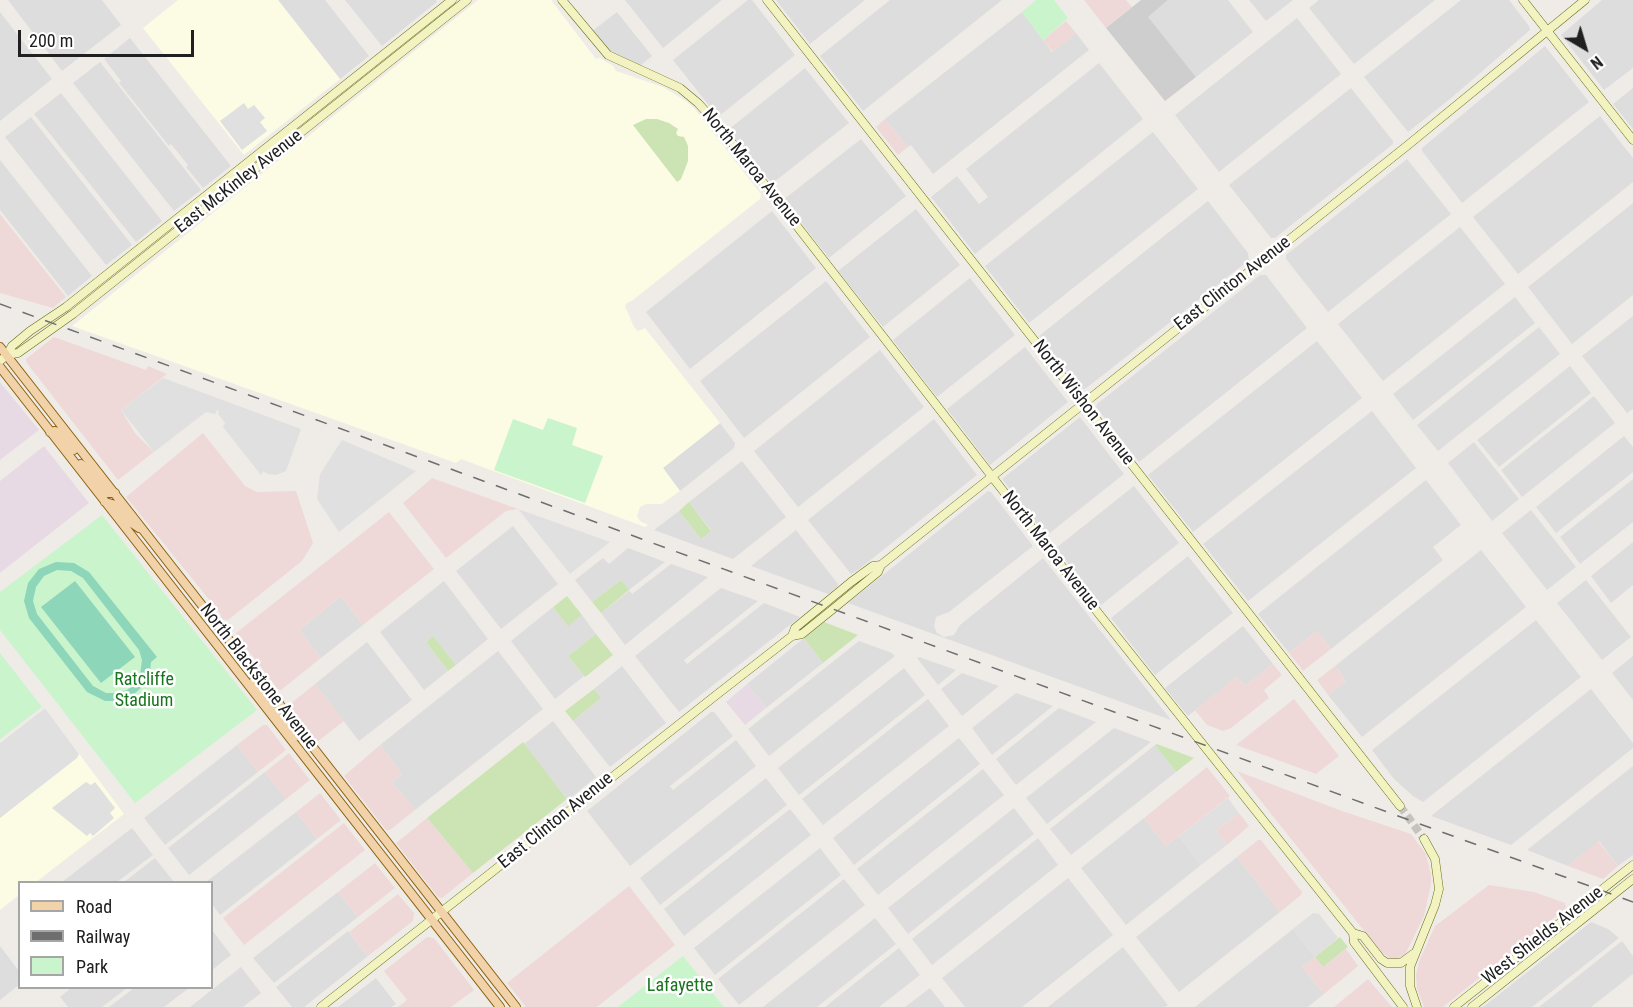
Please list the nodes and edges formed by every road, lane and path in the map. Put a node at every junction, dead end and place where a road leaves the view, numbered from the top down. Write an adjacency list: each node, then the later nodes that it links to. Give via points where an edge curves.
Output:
1 (452, 0): 8 (main road, East McKinley Avenue)
2 (467, 0): 9 (main road, East McKinley Avenue)
3 (562, 0): 21 (main road, North Maroa Avenue, via 608,55 668,81 692,97 719,126)
4 (767, 0): 18 (main road, North Wishon Avenue)
5 (1522, 0): 7 (main road)
6 (1585, 0): 7 (main road, East Clinton Avenue)
7 (1547, 30): 10 (main road); 18 (main road, East Clinton Avenue)
8 (382, 56): 9 (main road); 11 (main road, East McKinley Avenue)
9 (358, 87): 13 (main road, East McKinley Avenue)
10 (1633, 140)
11 (175, 220): 12 (main road, East McKinley Avenue); 13 (main road, via 172,228)
12 (105, 276): 14 (main road, via 105,281); 16 (main road, East McKinley Avenue, via 12,346)
13 (112, 283): 14 (main road, East McKinley Avenue)
14 (73, 314): 16 (main road, East McKinley Avenue, via 18,353)
15 (0, 346): 16 (main road, North Blackstone Avenue)
16 (4, 358): 22 (main road, North Blackstone Avenue)
17 (0, 367): 19 (main road, North Blackstone Avenue)
18 (1082, 403): 21 (main road, East Clinton Avenue); 34 (main road, North Wishon Avenue)
19 (50, 432): 20 (main road, North Blackstone Avenue); 22 (main road, via 60,433)
20 (63, 447): 23 (main road, via 107,493); 24 (main road, North Blackstone Avenue)
21 (992, 476): 26 (main road, East Clinton Avenue); 40 (main road, North Maroa Avenue)
22 (104, 480): 23 (main road, North Blackstone Avenue)
23 (115, 493): 25 (main road, North Blackstone Avenue)
24 (105, 501): 25 (main road, via 116,505); 30 (main road, North Blackstone Avenue)
25 (144, 531): 31 (main road, North Blackstone Avenue)
26 (880, 566): 27 (main road, East Clinton Avenue, via 873,566); 28 (main road, East Clinton Avenue, via 878,572)
27 (851, 582): 28 (main road); 29 (main road, East Clinton Avenue, via 795,628)
28 (833, 609): 29 (main road, East Clinton Avenue, via 802,634)
29 (792, 636): 38 (main road, East Clinton Avenue)
30 (229, 661): 31 (main road, via 269,702); 32 (main road, North Blackstone Avenue)
31 (279, 703): 33 (main road, North Blackstone Avenue)
32 (268, 711): 33 (main road, via 276,712 298,736); 39 (main road, North Blackstone Avenue)
33 (306, 738): 38 (main road, North Blackstone Avenue)
34 (1400, 806)
35 (1424, 839): 41 (main road, via 1435,859 1439,889)
36 (1633, 865): 47 (main road, West Shields Avenue)
37 (1633, 879): 48 (main road, West Shields Avenue)
38 (442, 912): 39 (main road, East Clinton Avenue); 44 (main road, North Blackstone Avenue)
39 (432, 920): 42 (main road, East Clinton Avenue); 43 (main road, North Blackstone Avenue)
40 (1353, 933): 41 (main road, via 1363,936 1388,963 1401,963); 45 (main road, North Maroa Avenue, via 1354,942)
41 (1414, 953): 46 (main road, via 1409,980)
42 (321, 1007)
43 (500, 1007)
44 (516, 1007)
45 (1403, 1007)
46 (1417, 1007)
47 (1454, 1007)
48 (1472, 1007)

